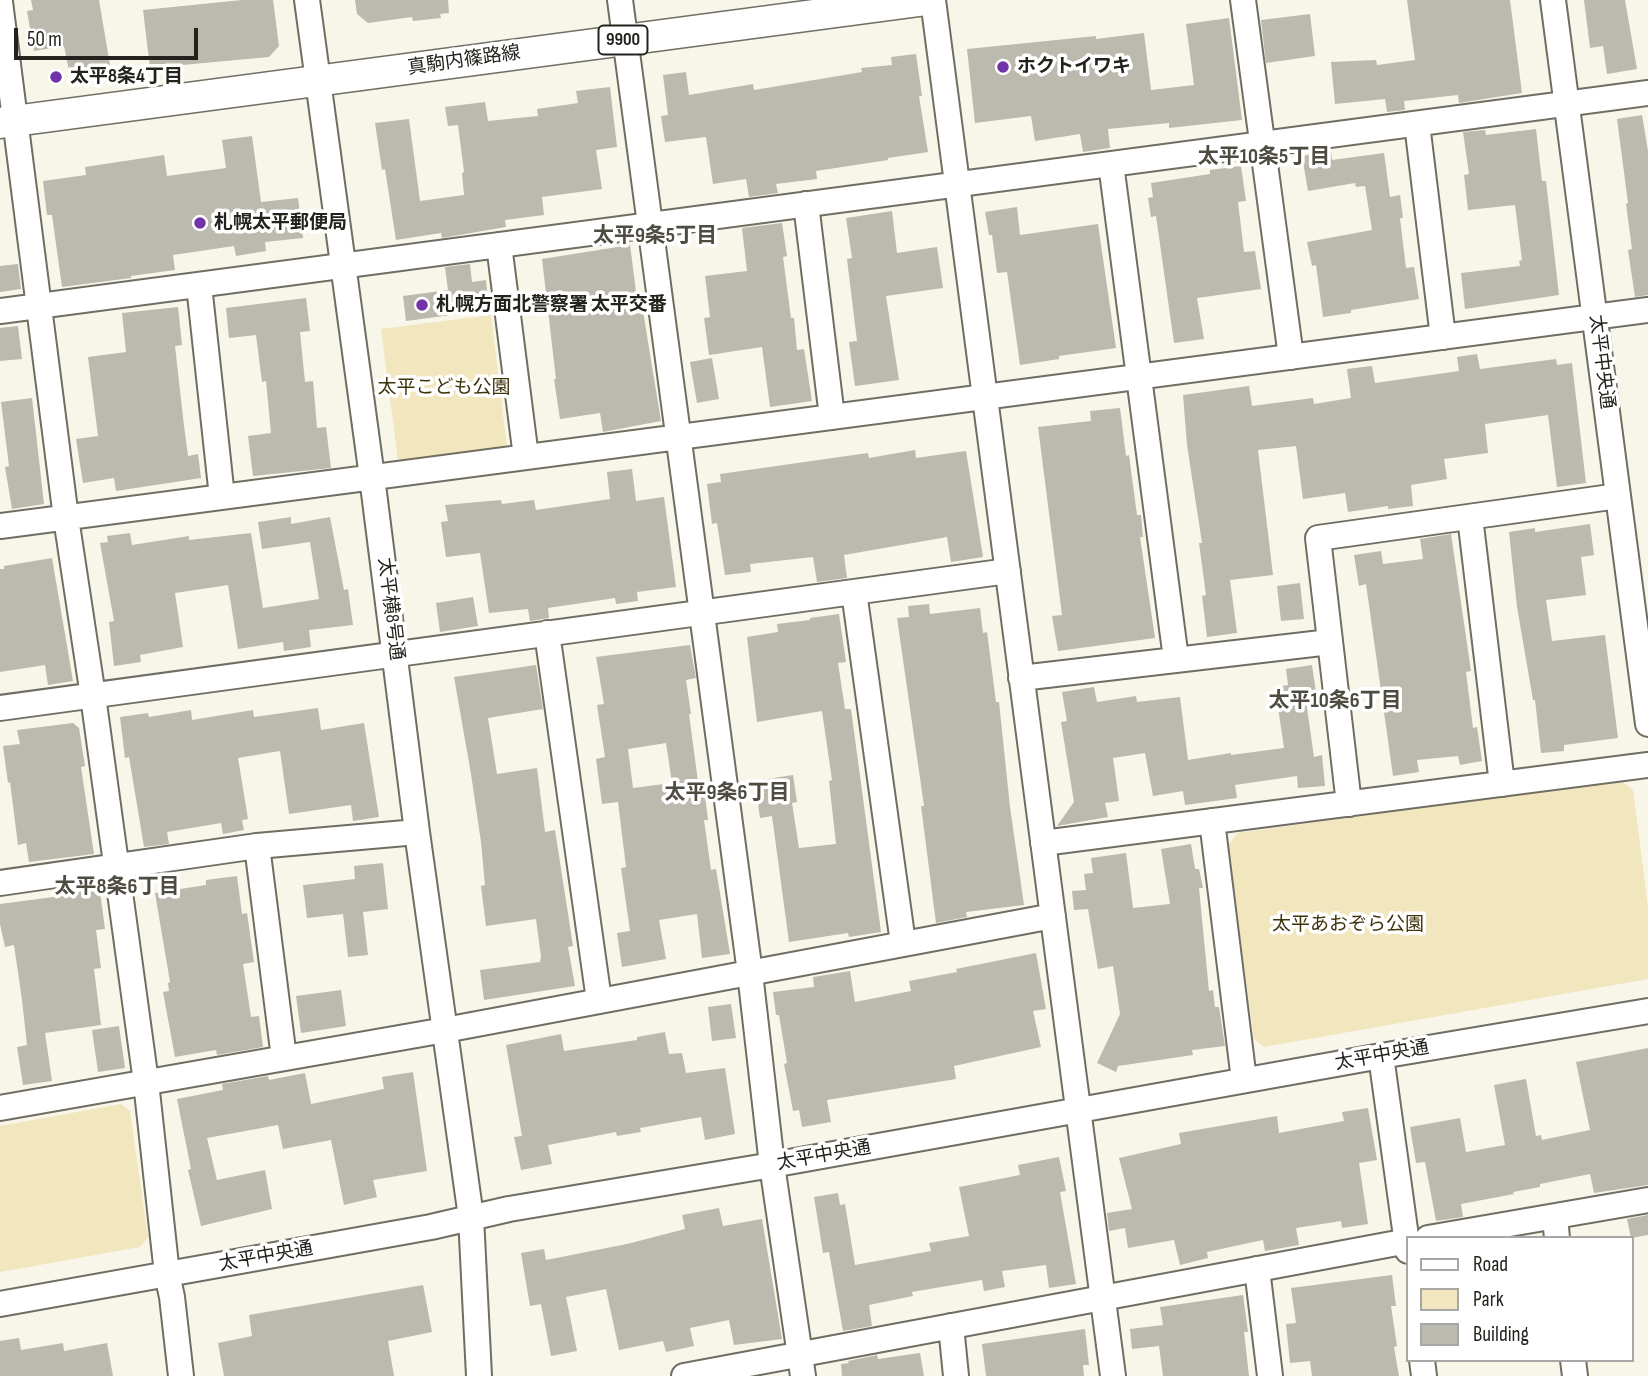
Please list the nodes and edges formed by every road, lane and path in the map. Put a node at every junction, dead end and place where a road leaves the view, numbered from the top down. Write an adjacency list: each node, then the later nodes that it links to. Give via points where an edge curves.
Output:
1 (307, 0): 9 (street, 太平横8号通)
2 (620, 0): 8 (street)
3 (927, 0): 8 (main road, 真駒内篠路線 / 9900)
4 (933, 0): 16 (street)
5 (1243, 0): 14 (street)
6 (1553, 0): 11 (street, 太平中央通)
7 (0, 2): 12 (street)
8 (625, 40): 9 (main road, 真駒内篠路線 / 9900); 18 (street)
9 (318, 80): 12 (main road, 真駒内篠路線 / 9900); 20 (street, 太平横8号通)
10 (1648, 93): 11 (street)
11 (1567, 104): 13 (street); 25 (street, 太平中央通)
12 (7, 122): 22 (street)
13 (1417, 124): 14 (street); 26 (street)
14 (1263, 144): 15 (street); 27 (street)
15 (1111, 164): 16 (street); 28 (street)
16 (957, 185): 17 (street); 29 (street)
17 (806, 205): 18 (street); 30 (street)
18 (649, 225): 19 (street); 31 (street)
19 (499, 245): 20 (street); 32 (street)
20 (344, 266): 21 (street); 33 (street, 太平横8号通)
21 (199, 285): 22 (street); 35 (street)
22 (40, 306): 24 (street); 36 (street)
23 (1648, 310): 25 (street)
24 (0, 311)
25 (1595, 317): 26 (street); 34 (street, 太平中央通)
26 (1443, 337): 27 (street)
27 (1291, 356): 28 (street)
28 (1141, 376): 29 (street); 45 (street)
29 (985, 397): 30 (street); 39 (street)
30 (832, 417): 31 (street)
31 (679, 437): 32 (street); 41 (street)
32 (526, 457): 33 (street)
33 (372, 477): 35 (street); 44 (street, 太平横8号通)
34 (1618, 496): 37 (street); 49 (street, 太平中央通)
35 (222, 497): 36 (street)
36 (66, 517): 38 (street); 47 (street)
37 (1470, 517): 43 (street, via 1318,538); 51 (street)
38 (0, 526)
39 (1008, 571): 40 (street); 46 (street)
40 (854, 592): 41 (street); 60 (street)
41 (702, 612): 42 (street); 61 (street)
42 (547, 633): 44 (street); 62 (street)
43 (1330, 642): 45 (street); 52 (street)
44 (396, 653): 47 (street); 54 (street, 太平横8号通)
45 (1176, 659): 46 (street)
46 (1021, 678): 55 (street)
47 (93, 696): 48 (street); 57 (street)
48 (0, 708)
49 (1648, 723)
50 (1648, 765): 51 (street)
51 (1502, 784): 52 (street)
52 (1349, 803): 53 (street)
53 (1212, 821): 55 (street); 67 (street)
54 (417, 832): 56 (street); 64 (street, 太平横8号通)
55 (1043, 843): 59 (street)
56 (257, 846): 57 (street); 66 (street)
57 (116, 867): 58 (street); 68 (street)
58 (0, 883)
59 (1053, 916): 60 (street); 70 (street)
60 (903, 943): 61 (street)
61 (750, 973): 62 (street); 71 (street)
62 (599, 1000): 64 (street)
63 (1648, 1011): 65 (street, 太平中央通)
64 (444, 1030): 66 (street); 73 (street, 太平横8号通)
65 (1381, 1056): 67 (street, 太平中央通); 75 (street)
66 (284, 1058): 68 (street)
67 (1244, 1080): 70 (street, 太平中央通)
68 (146, 1082): 69 (street); 79 (street)
69 (0, 1108)
70 (1078, 1110): 71 (street, 太平中央通); 80 (street)
71 (772, 1165): 73 (street, 太平中央通); 83 (street)
72 (1648, 1200): 74 (street)
73 (471, 1217): 79 (street, 太平中央通); 85 (street, 太平横8号通)
74 (1556, 1227): 76 (street)
75 (1412, 1236)
76 (1476, 1236)
77 (1406, 1244): 78 (street)
78 (1258, 1269): 80 (street); 89 (street)
79 (167, 1274): 81 (street, 太平中央通); 84 (street)
80 (1103, 1298): 82 (street); 88 (street)
81 (0, 1304)
82 (951, 1326): 83 (street); 87 (street)
83 (801, 1365): 86 (street)
84 (181, 1376)
85 (480, 1376)
86 (684, 1376)
87 (956, 1376)
88 (1113, 1376)
89 (1270, 1376)

